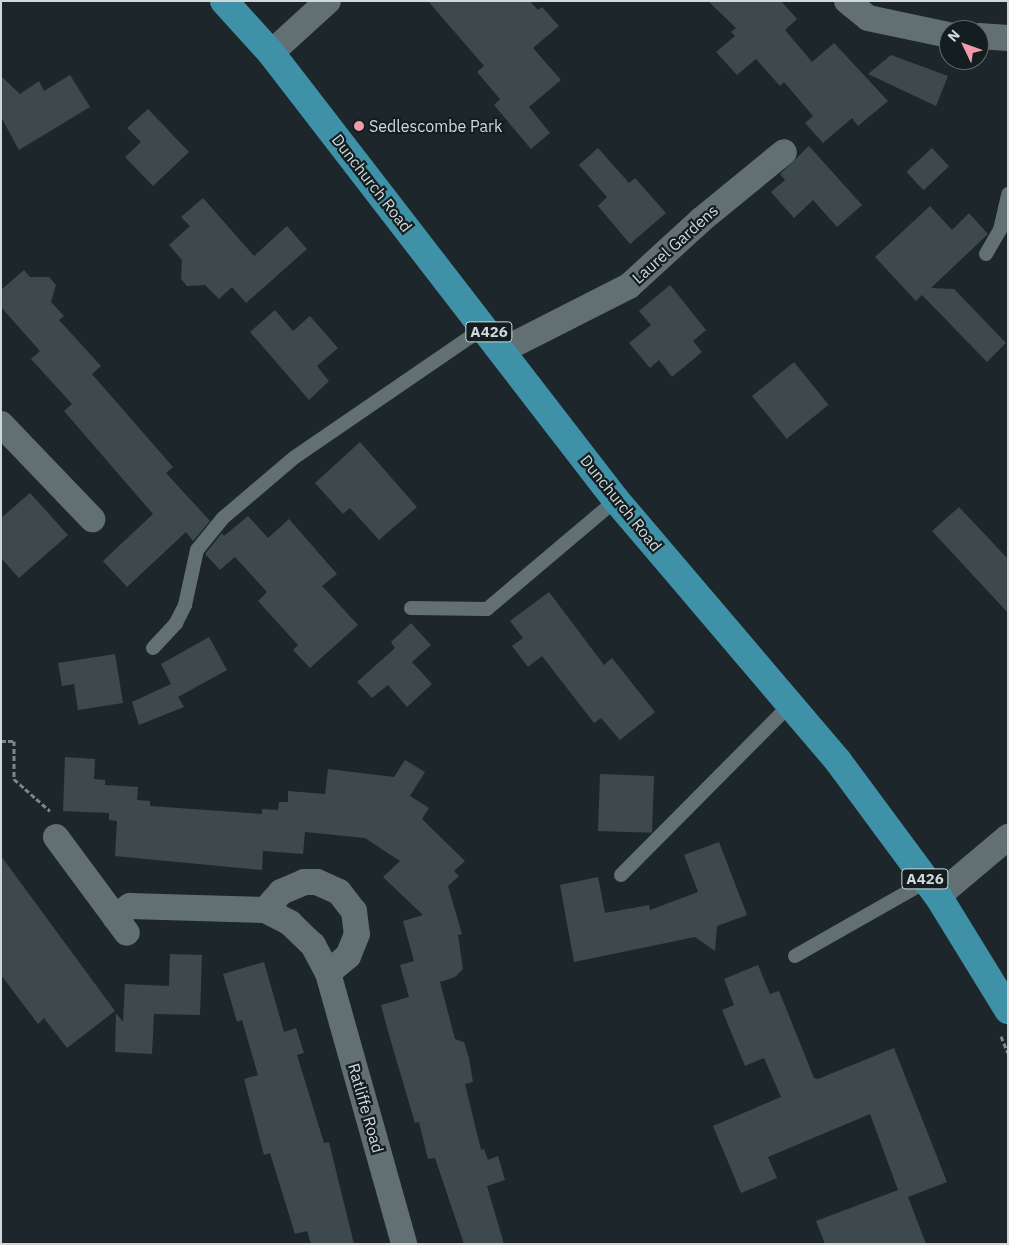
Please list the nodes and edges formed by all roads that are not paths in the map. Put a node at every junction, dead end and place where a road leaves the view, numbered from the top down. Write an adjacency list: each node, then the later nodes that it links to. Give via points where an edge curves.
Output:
1 (224, 1): 7 (highway, Dunchurch Road / A426)
2 (328, 1): 7 (street)
3 (846, 1): 4 (street, via 868,18)
4 (939, 33)
5 (989, 37): 6 (street)
6 (1008, 38)
7 (271, 53): 11 (highway, Dunchurch Road / A426)
8 (784, 152): 12 (street, Laurel Gardens, via 701,220 629,286)
9 (1008, 194): 10 (lane, via 1000,230)
10 (986, 254)
11 (485, 327): 12 (highway, Dunchurch Road / A426); 17 (lane, via 295,457 223,518 197,550 185,605 176,624)
12 (503, 350): 14 (highway, Dunchurch Road / A426)
13 (6, 437): 15 (street)
14 (616, 500): 16 (lane, via 486,609); 18 (highway, Dunchurch Road / A426)
15 (92, 520)
16 (411, 608)
17 (153, 648)
18 (790, 705): 21 (lane); 22 (highway, Dunchurch Road / A426, via 838,761)
19 (56, 837): 23 (street, via 121,925 130,906)
20 (1008, 837): 22 (street)
21 (621, 875)
22 (932, 889): 24 (lane); 26 (highway, Dunchurch Road / A426)
23 (265, 910): 25 (street, Ratliffe Road, via 302,933); 25 (street, via 282,892 304,882 317,882 340,892 354,911 357,934 348,956)
24 (794, 956)
25 (328, 973): 27 (street, Ratliffe Road)
26 (1008, 1010)
27 (404, 1244)

